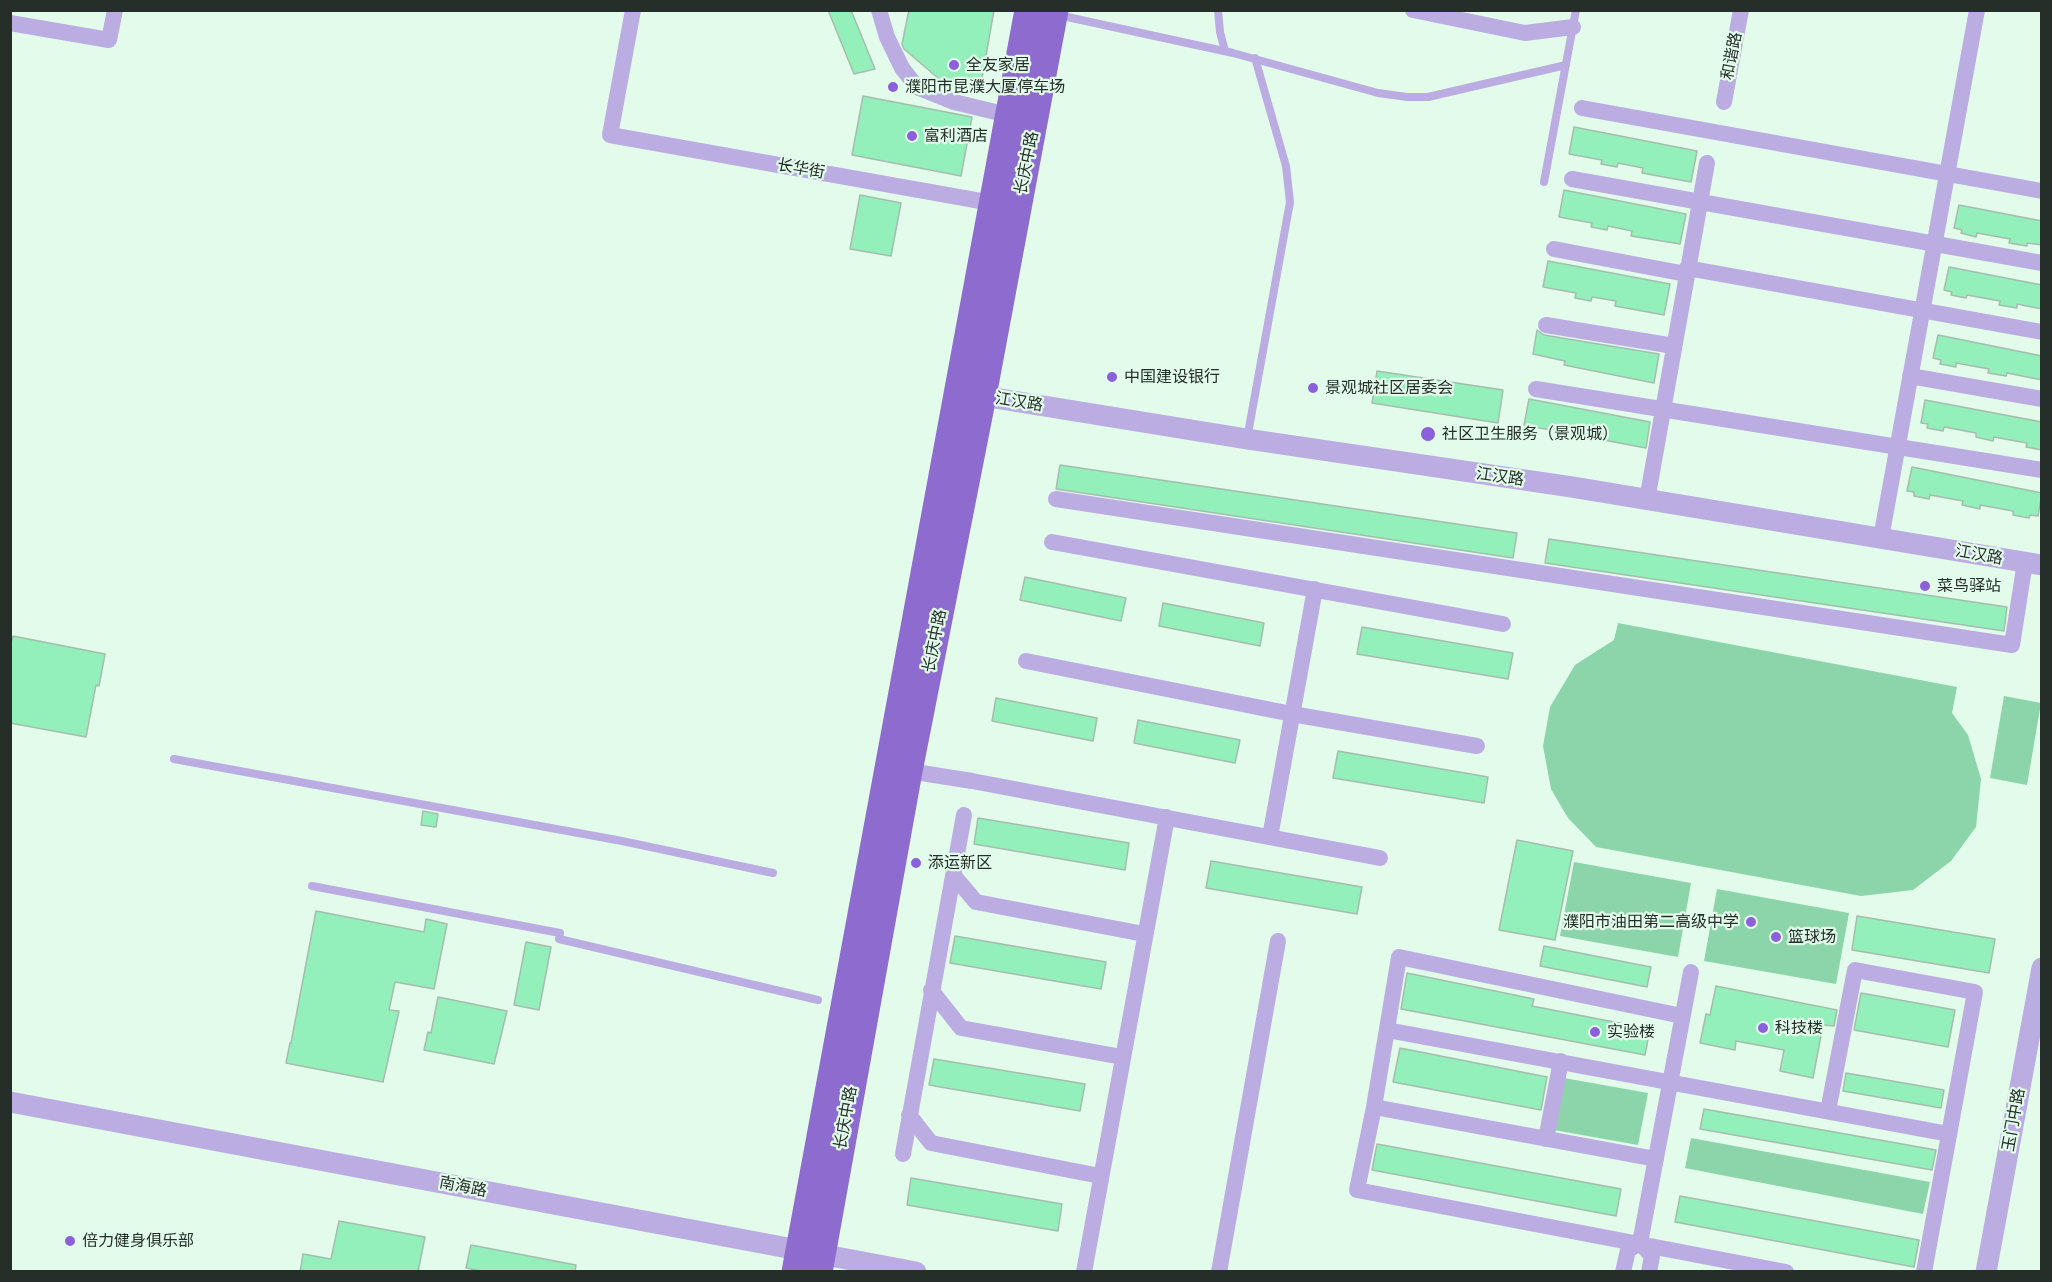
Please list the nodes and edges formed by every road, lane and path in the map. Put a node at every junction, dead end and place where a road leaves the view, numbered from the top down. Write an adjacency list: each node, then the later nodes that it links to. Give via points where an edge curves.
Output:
1 (115, 10): 11 (street, via 109,40)
2 (633, 10): 24 (street, 长华街, via 610,135)
3 (879, 10): 18 (street, via 902,68 917,87 954,102)
4 (1028, 10): 18 (main road, 长庆中路)
5 (1218, 10): 13 (lane)
6 (1413, 10): 12 (street, via 1525,33)
7 (1576, 10): 12 (lane)
8 (1741, 10): 16 (street, 和谐路)
9 (1977, 10): 20 (street)
10 (1055, 12): 13 (lane); 36 (main road, 长庆中路)
11 (10, 23)
12 (1573, 27): 15 (lane)
13 (1225, 51): 14 (lane)
14 (1254, 58): 15 (lane, via 1378,93 1407,97 1428,97); 39 (lane, via 1286,166 1290,202)
15 (1566, 65): 22 (lane)
16 (1724, 102)
17 (1582, 108): 20 (street)
18 (1008, 115): 24 (main road, 长庆中路)
19 (1707, 163): 25 (street)
20 (1947, 175): 23 (street); 26 (street)
21 (1572, 179): 25 (street)
22 (1544, 182)
23 (2042, 191)
24 (992, 202): 36 (main road, 长庆中路)
25 (1700, 202): 26 (street); 29 (street)
26 (1934, 244): 28 (street); 30 (street)
27 (1554, 249): 29 (street)
28 (2042, 263)
29 (1687, 271): 30 (street); 33 (street)
30 (1922, 311): 32 (street); 34 (street)
31 (1546, 325): 33 (street)
32 (2042, 332)
33 (1674, 346): 38 (street)
34 (1910, 376): 37 (street); 40 (street)
35 (1536, 389): 38 (street)
36 (970, 394): 39 (street, 江汉路); 53 (main road, 长庆中路); 82 (main road, 长庆中路)
37 (2042, 399)
38 (1663, 410): 40 (street); 43 (street)
39 (1247, 440): 43 (street, 江汉路)
40 (1897, 447): 41 (street); 44 (street)
41 (2042, 470)
42 (1056, 499): 46 (street, via 2012,645)
43 (1647, 500): 44 (street, 江汉路)
44 (1881, 538): 46 (street, 江汉路)
45 (1052, 542): 47 (street)
46 (2033, 564)
47 (1315, 589): 48 (street); 50 (street)
48 (1503, 624)
49 (1026, 661): 50 (street)
50 (1292, 714): 51 (street); 56 (street)
51 (1477, 746)
52 (174, 759): 58 (lane, via 622,841)
53 (909, 771): 55 (street); 82 (main road, 长庆中路)
54 (964, 815): 59 (street)
55 (1167, 817): 56 (street); 61 (street)
56 (1270, 837): 57 (street)
57 (1380, 858)
58 (773, 873)
59 (954, 876): 61 (street, via 976,902); 65 (street)
60 (312, 886): 66 (lane, via 560,933 559,939)
61 (1144, 934): 69 (street)
62 (1278, 941): 85 (street)
63 (2042, 968): 90 (street, 玉门中路)
64 (1691, 972): 67 (street)
65 (931, 990): 69 (street, via 961,1028); 75 (street)
66 (818, 1000)
67 (1682, 1016): 68 (street, via 1399,957); 71 (street)
68 (1387, 1030): 70 (street); 73 (street)
69 (1122, 1057): 80 (street)
70 (1561, 1061): 71 (street); 77 (street)
71 (1669, 1081): 74 (street); 79 (street)
72 (10, 1102): 82 (street, 南海路)
73 (1374, 1107): 77 (street); 81 (street, via 1357,1190)
74 (1828, 1111): 76 (street); 76 (street, via 1855,970 1975,992)
75 (909, 1115): 78 (street); 80 (street, via 931,1143)
76 (1949, 1134): 89 (street)
77 (1546, 1139): 79 (street)
78 (903, 1154)
79 (1656, 1159): 81 (street)
80 (1100, 1176): 84 (street)
81 (1640, 1243): 86 (street, via 1628,1250); 87 (street, via 1652,1256); 88 (street)
82 (808, 1262): 83 (street, 南海路)
83 (916, 1272)
84 (1084, 1272)
85 (1219, 1272)
86 (1623, 1272)
87 (1649, 1272)
88 (1786, 1272)
89 (1924, 1272)
90 (1986, 1272)

